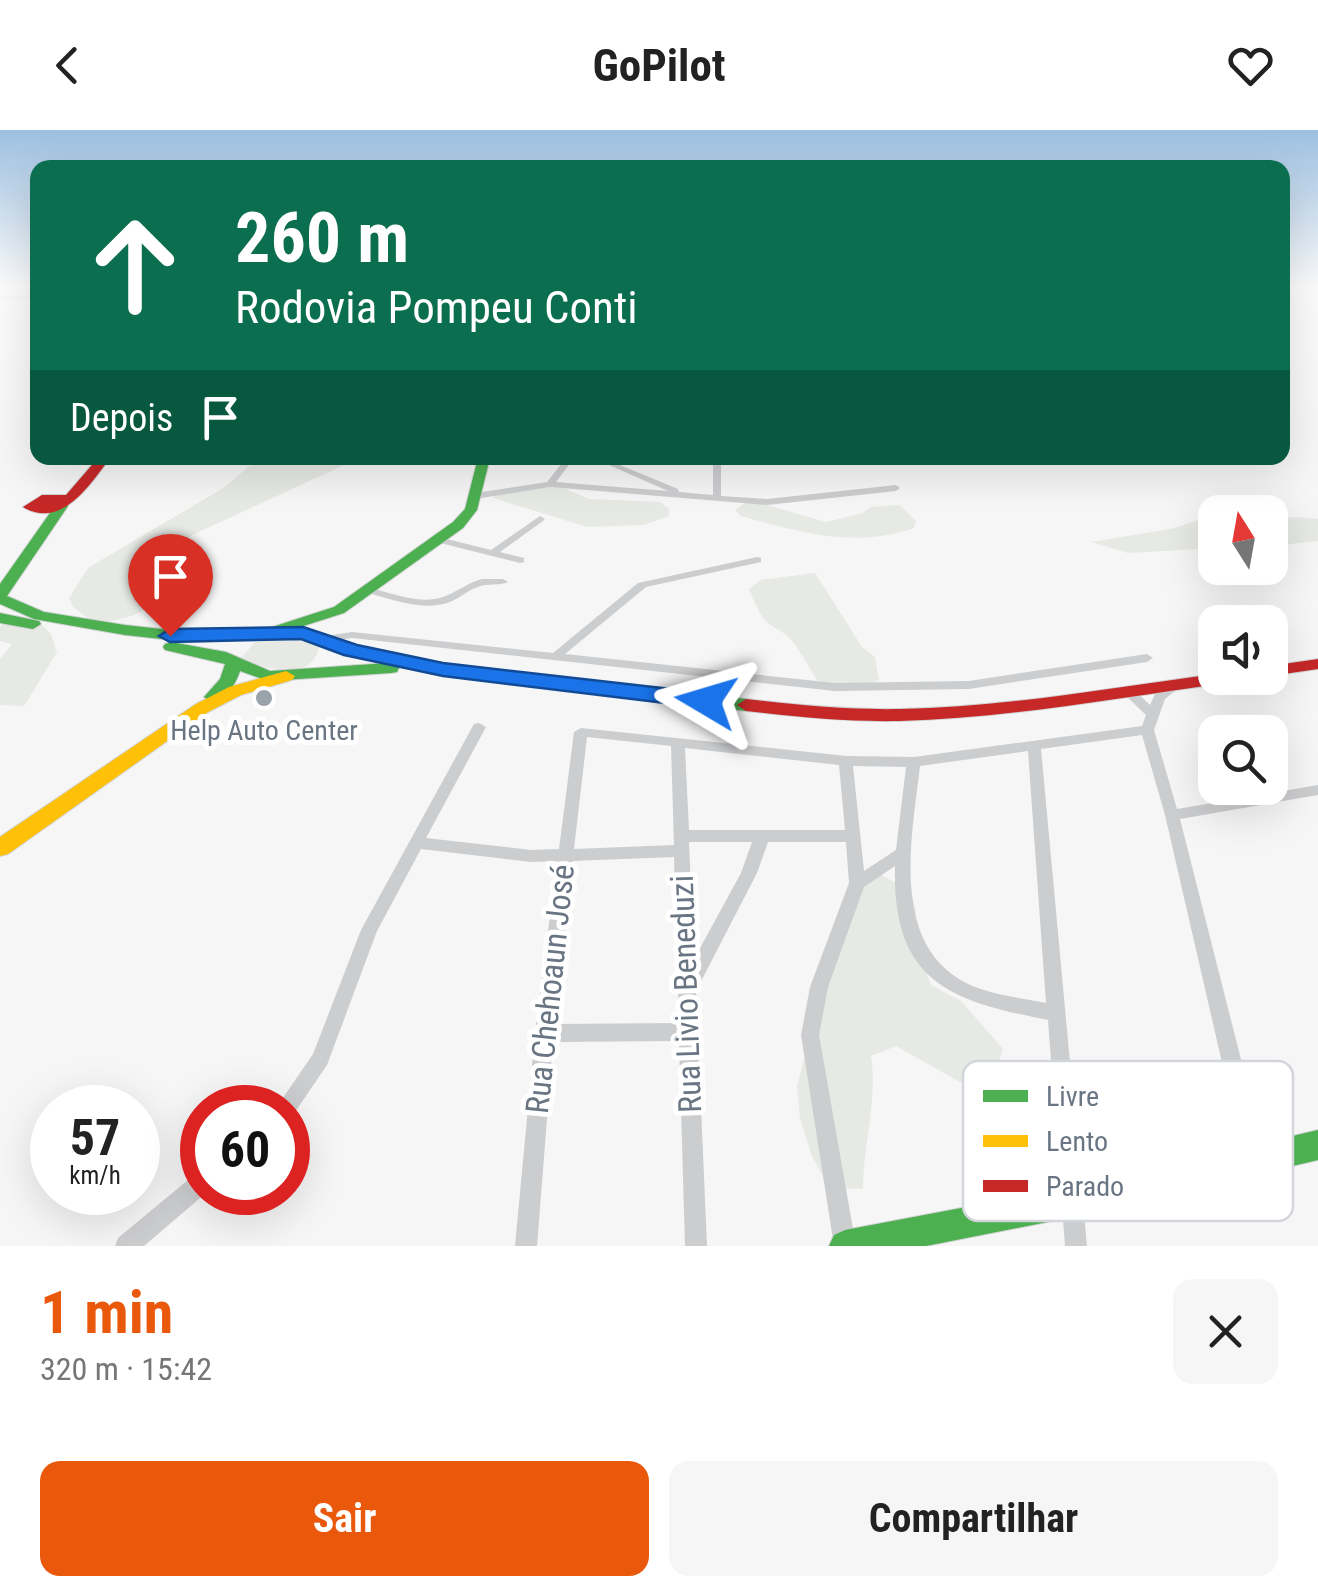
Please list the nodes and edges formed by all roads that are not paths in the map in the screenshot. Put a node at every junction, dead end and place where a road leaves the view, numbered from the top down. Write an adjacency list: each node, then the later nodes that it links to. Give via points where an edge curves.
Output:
1 (97, 465): 13 (main road)
2 (482, 465): 10 (main road)
3 (565, 465): 7 (street)
4 (614, 465): 6 (street)
5 (716, 465): 12 (street)
6 (654, 482): 9 (street); 11 (street)
7 (550, 484): 9 (street); 10 (street)
8 (896, 488): 12 (street, via 781,502)
9 (637, 492): 11 (street)
10 (475, 496): 15 (main road, via 464,518)
11 (687, 496): 12 (street)
12 (718, 499)
13 (53, 503): 19 (main road); 22 (main road)
14 (540, 520): 16 (street)
15 (439, 540): 16 (street); 21 (main road)
16 (494, 552): 17 (street)
17 (520, 560)
18 (757, 560): 27 (street, via 642,585)
19 (0, 573)
20 (503, 582): 21 (street, via 476,581 435,602)
21 (368, 590): 23 (main road)
22 (0, 596): 25 (main road, via 40,616 125,630 206,637)
23 (339, 610): 25 (main road); 26 (main road)
24 (3, 619): 29 (main road, via 207,653)
25 (269, 632): 26 (main road); 29 (main road, via 238,649)
26 (326, 639): 27 (street, via 352,635); 32 (main road); 33 (main road, via 320,660)
27 (556, 658): 28 (street, via 876,688 969,685)
28 (1148, 658)
29 (234, 664): 33 (main road, via 268,676); 37 (main road, via 228,681)
30 (1318, 664): 31 (main road)
31 (1288, 668)
32 (443, 670): 33 (main road); 36 (main road, via 868,716)
33 (296, 674): 37 (main road, via 236,690)
34 (1198, 682): 35 (main road)
35 (1186, 684): 36 (main road); 38 (street, via 1165,690)
36 (1128, 692): 38 (street)
37 (202, 708): 50 (main road)
38 (1149, 722): 41 (street); 45 (street)
39 (479, 727): 48 (street)
40 (678, 742): 42 (street); 49 (street, Rua Livio Beneduzi); 52 (street, Rua Chehoaun José, via 581,732)
41 (1034, 746): 43 (street); 55 (street)
42 (846, 761): 43 (street); 47 (street)
43 (914, 762): 51 (street)
44 (1318, 790): 45 (street)
45 (1172, 815): 59 (street)
46 (762, 836): 47 (street); 49 (street); 54 (street)
47 (854, 836): 53 (street)
48 (416, 843): 52 (street); 60 (street, via 360,951 320,1059)
49 (682, 844): 52 (street); 54 (street, Rua Livio Beneduzi)
50 (0, 848)
51 (905, 852): 53 (street); 55 (street, via 905,913 935,970 967,991)
52 (564, 857): 57 (street, Rua Chehoaun José)
53 (857, 883): 69 (street, via 819,987 810,1035)
54 (688, 989): 56 (street, Rua Livio Beneduzi)
55 (1055, 1013): 58 (street)
56 (686, 1032): 57 (street); 68 (street, Rua Livio Beneduzi)
57 (544, 1033): 67 (street, Rua Chehoaun José)
58 (1059, 1061)
59 (1231, 1061)
60 (302, 1085)
61 (1318, 1144): 62 (main road)
62 (1293, 1150)
63 (180, 1201): 66 (street)
64 (974, 1221): 69 (main road)
65 (1074, 1221): 70 (street)
66 (126, 1246)
67 (526, 1246)
68 (696, 1246)
69 (845, 1246)
70 (1076, 1246)

